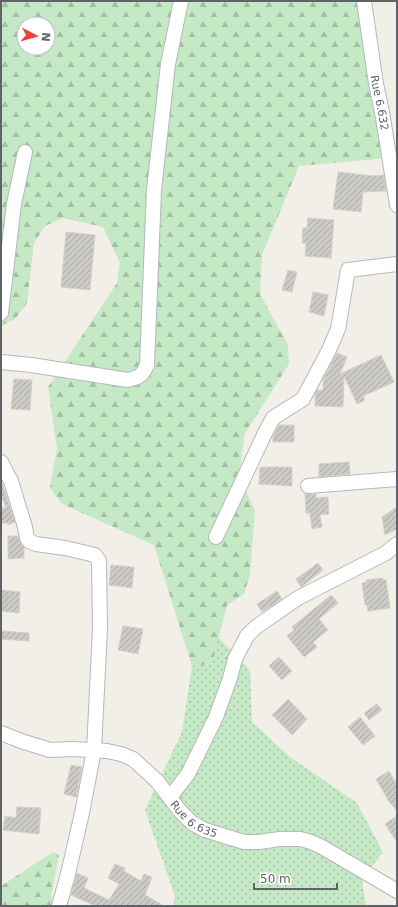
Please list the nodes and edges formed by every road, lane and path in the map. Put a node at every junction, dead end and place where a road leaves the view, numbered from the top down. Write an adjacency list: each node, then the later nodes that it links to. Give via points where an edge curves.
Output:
1 (181, 1): 7 (street, via 168,64 154,190 147,365 144,373 139,378 128,380)
2 (364, 1): 4 (street, Rue 6.632)
3 (25, 152): 6 (street, via 14,204)
4 (397, 205)
5 (397, 264): 11 (street, via 348,270 338,329 329,350 303,400 273,418)
6 (1, 313)
7 (1, 362)
8 (1, 462): 14 (street, via 11,481 29,541 95,555 99,561 100,629)
9 (397, 479): 10 (street)
10 (308, 486)
11 (216, 537)
12 (397, 544): 15 (street, via 298,598 246,636 235,659 216,717 190,769)
13 (1, 733): 14 (street, Rue 6.635, via 50,750)
14 (94, 750): 15 (street, Rue 6.635, via 121,754 133,759); 17 (street, via 82,813)
15 (170, 797): 16 (street, Rue 6.635, via 192,823 205,830 244,842 280,839 311,842)
16 (397, 891)
17 (59, 906)

